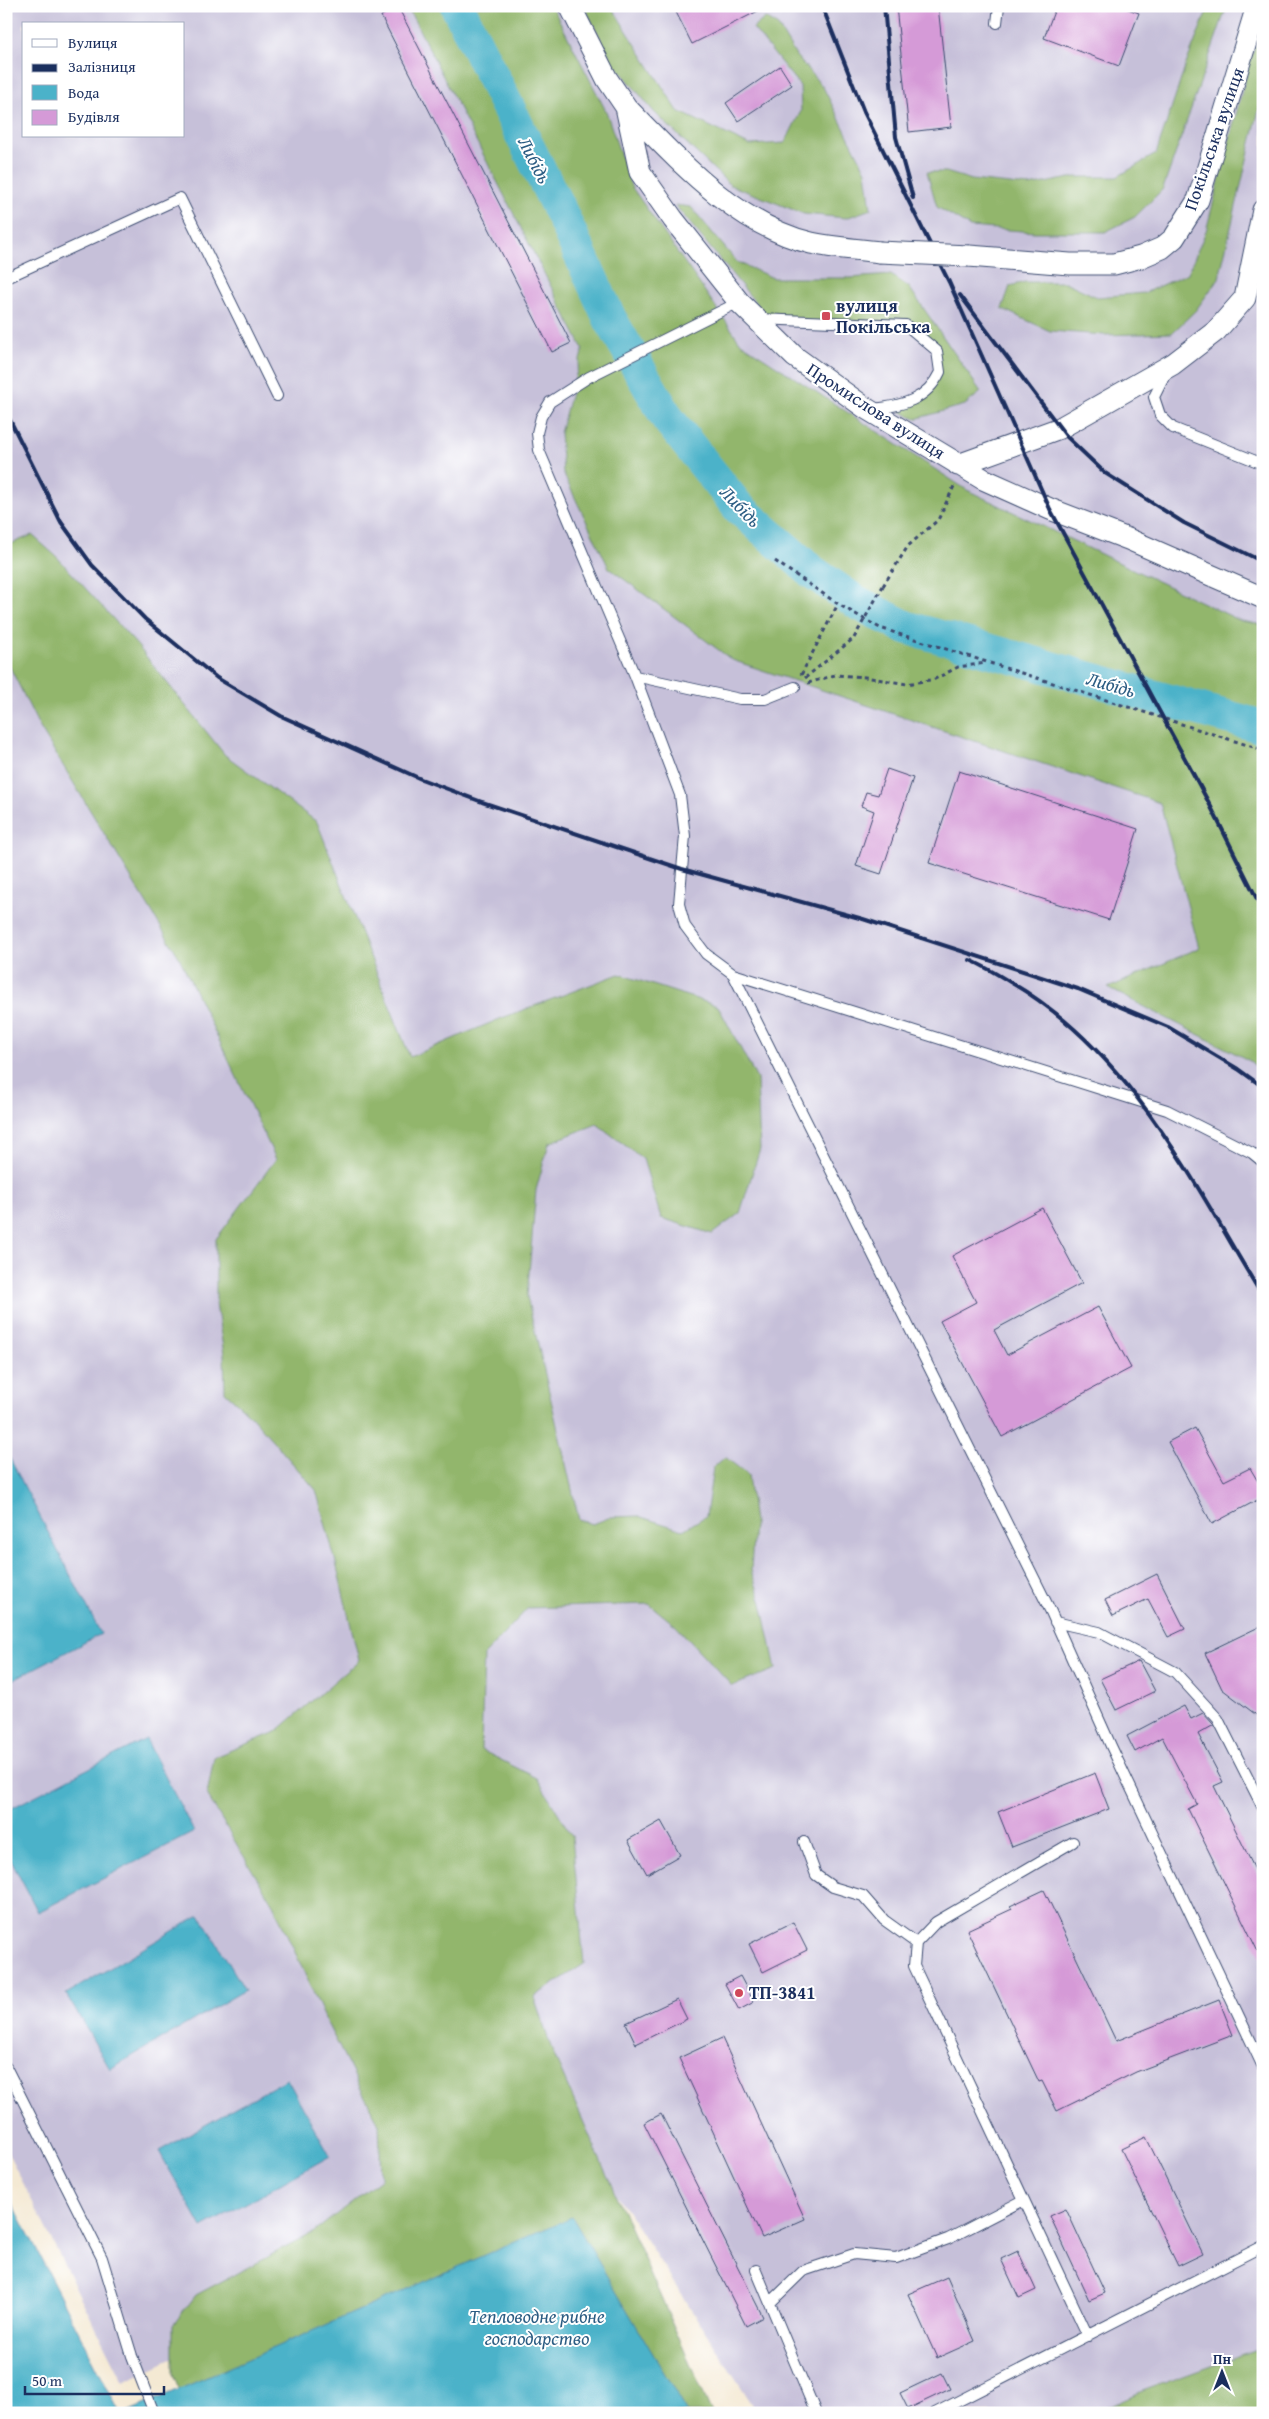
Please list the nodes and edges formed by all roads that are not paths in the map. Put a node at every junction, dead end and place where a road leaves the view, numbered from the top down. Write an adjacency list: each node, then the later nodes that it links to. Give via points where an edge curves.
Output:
1 (570, 6): 5 (street, Промислова вулиця, via 607,79)
2 (1000, 6): 4 (lane)
3 (1257, 6): 5 (street, Покільська вулиця, bridge, via 1198,200 1174,238 1162,248 1114,264 879,252 811,243 769,227 723,199)
4 (997, 23)
5 (626, 107): 8 (street, Промислова вулиця, via 640,172)
6 (1263, 210): 10 (street, via 1245,298 1216,331)
7 (6, 278): 11 (lane, via 180,198)
8 (739, 302): 9 (street, Промислова вулиця); 16 (lane, via 589,377 550,402 541,417 537,434 539,450)
9 (756, 319): 12 (street, Промислова вулиця, via 795,357); 12 (lane, via 906,325 937,351 940,372 925,394 893,406)
10 (1173, 364): 13 (lane, via 1162,377 1154,397 1160,415 1173,428); 14 (street, via 1060,428)
11 (277, 396)
12 (867, 409): 14 (street, Промислова вулиця)
13 (1263, 464)
14 (960, 466): 15 (street, Промислова вулиця, via 1050,510 1128,539)
15 (1263, 598)
16 (635, 676): 17 (lane, via 740,699 765,699); 18 (lane, via 680,795 685,836 679,904 685,926 706,954)
17 (795, 687)
18 (733, 974): 19 (lane, via 1167,1110); 20 (lane)
19 (1263, 1162)
20 (1055, 1622): 21 (lane, via 1099,1632 1175,1672 1218,1719); 26 (lane)
21 (1263, 1808)
22 (804, 1842): 24 (lane, via 816,1875 833,1887 863,1896 884,1920)
23 (1073, 1842): 24 (lane, via 936,1922)
24 (916, 1943): 27 (lane, via 914,1966)
25 (6, 2067): 32 (lane, via 102,2258 132,2356)
26 (1263, 2067)
27 (1024, 2200): 30 (lane, via 948,2239 896,2258 854,2254 803,2271); 31 (lane)
28 (1263, 2246): 31 (lane)
29 (756, 2270): 30 (lane)
30 (770, 2302): 33 (lane)
31 (1088, 2336): 34 (lane)
32 (154, 2413)
33 (816, 2413)
34 (935, 2413)

